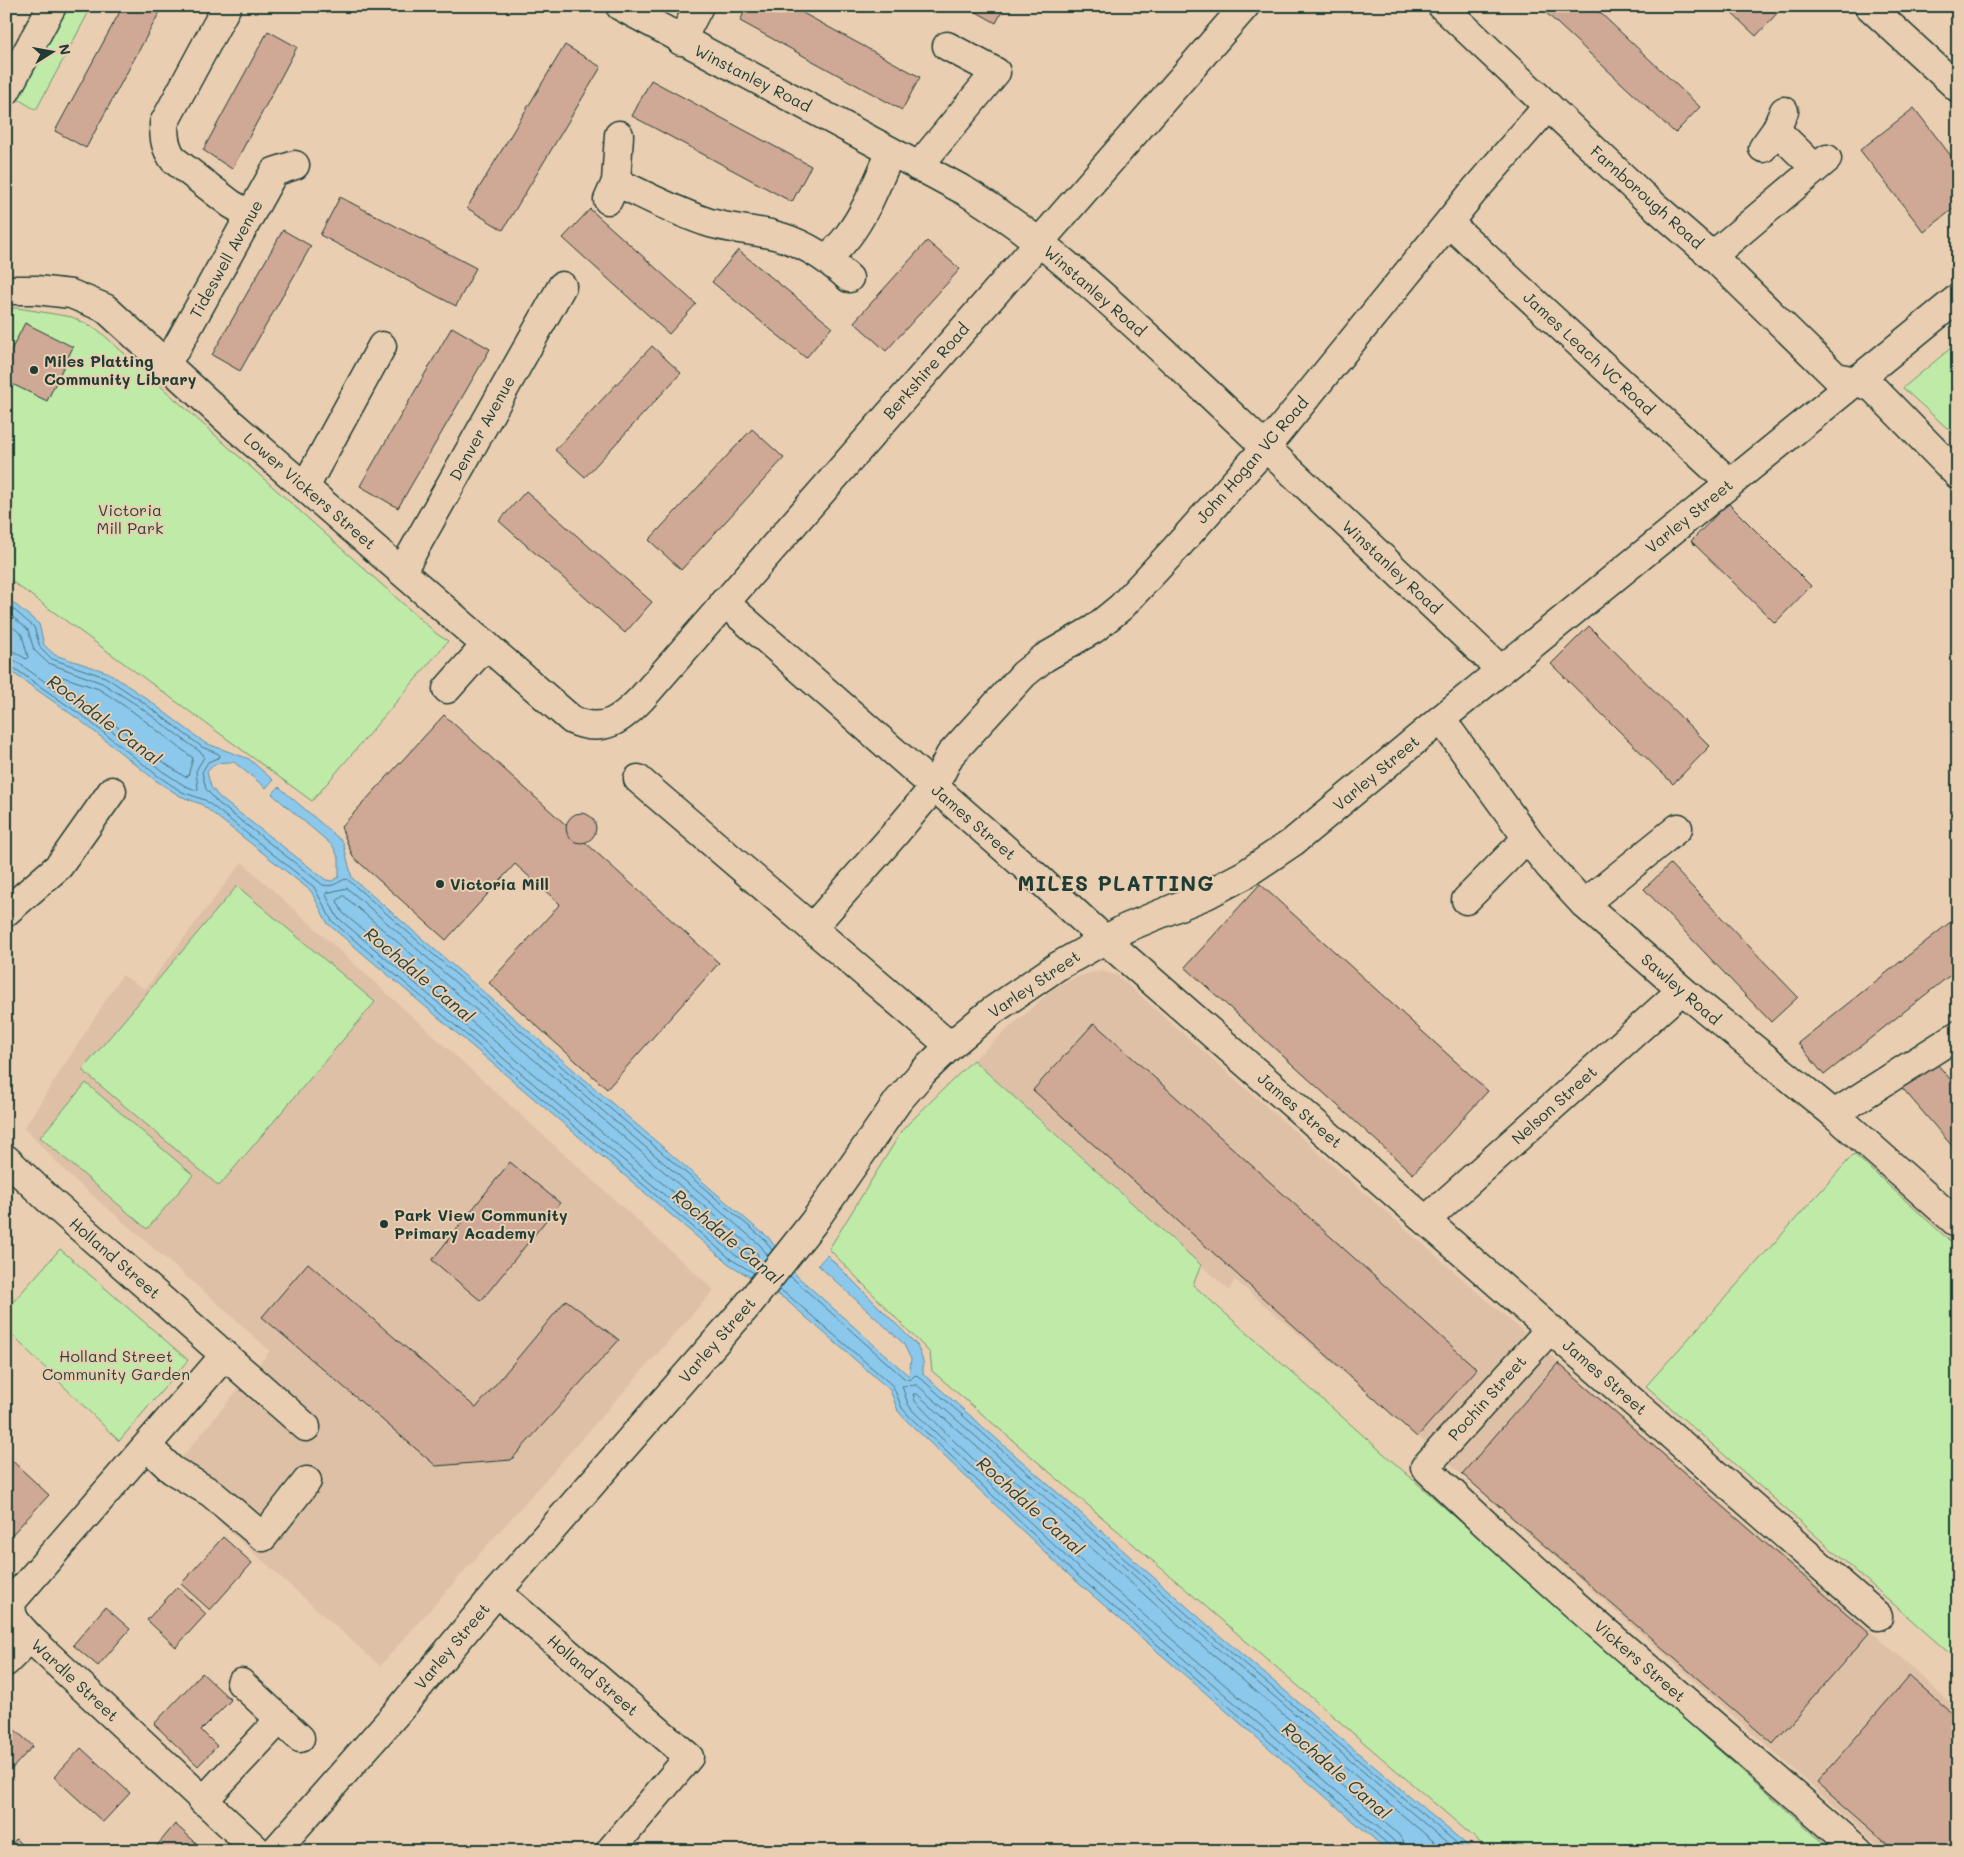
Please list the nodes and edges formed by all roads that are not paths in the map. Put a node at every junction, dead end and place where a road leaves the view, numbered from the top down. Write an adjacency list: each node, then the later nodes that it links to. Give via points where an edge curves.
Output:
1 (52, 6): 10 (street)
2 (227, 6): 19 (street, via 164,123 164,140 174,160)
3 (620, 6): 8 (street, Winstanley Road)
4 (699, 6): 8 (street)
5 (1245, 6): 21 (street, Berkshire Road)
6 (1442, 6): 13 (street, Farnborough Road)
7 (1869, 6): 11 (street)
8 (681, 40): 16 (street, Winstanley Road)
9 (947, 46): 18 (street, via 996,72)
10 (16, 48): 12 (street)
11 (1958, 88)
12 (6, 91)
13 (1548, 106): 20 (street, John Hogan VC Road); 22 (street, Farnborough Road)
14 (1774, 130): 22 (street, via 1821,163)
15 (619, 134): 23 (street, via 612,191 712,223 789,240)
16 (891, 152): 18 (street, Winstanley Road); 23 (street, via 858,222)
17 (295, 165): 19 (street, Tideswell Avenue, via 274,172)
18 (918, 167): 21 (street, Winstanley Road, via 978,199)
19 (250, 215): 29 (street, Tideswell Avenue)
20 (1449, 223): 31 (street, John Hogan VC Road); 33 (street, James Leach VC Road)
21 (1039, 242): 31 (street, Winstanley Road); 36 (street, Berkshire Road)
22 (1712, 256): 30 (street, Farnborough Road, via 1836,377)
23 (826, 259): 24 (street)
24 (849, 278)
25 (562, 286): 35 (street, Denver Avenue)
26 (6, 290): 29 (street, Lower Vickers Street, via 71,294 105,308)
27 (1958, 298): 30 (street, Varley Street)
28 (382, 346): 34 (street)
29 (165, 364): 34 (street, Lower Vickers Street)
30 (1855, 381): 32 (street, Farnborough Road, via 1873,388); 33 (street, Varley Street)
31 (1266, 447): 38 (street, Winstanley Road); 43 (street, John Hogan VC Road, via 1121,607 1094,629 1044,658 1024,674 950,755)
32 (1958, 475)
33 (1730, 483): 38 (street, Varley Street)
34 (305, 487): 35 (street, Lower Vickers Street)
35 (402, 571): 37 (street, Lower Vickers Street)
36 (724, 602): 41 (street, Berkshire Road, via 630,710); 43 (street, James Street)
37 (486, 645): 39 (street); 41 (street, Lower Vickers Street, via 572,720 584,726)
38 (1501, 670): 40 (street, Varley Street)
39 (447, 689)
40 (1441, 719): 46 (street, Sawley Road); 51 (street, Varley Street, via 1293,842 1268,859 1206,895)
41 (599, 727)
42 (638, 779): 50 (street)
43 (934, 787): 50 (street, John Hogan VC Road); 51 (street, James Street)
44 (112, 790): 49 (street, via 58,866)
45 (1678, 828): 48 (street)
46 (1527, 838): 47 (street); 48 (street, Sawley Road)
47 (1466, 900)
48 (1584, 904): 52 (street, Sawley Road)
49 (6, 912)
50 (812, 928): 54 (street)
51 (1104, 939): 54 (street, Varley Street, via 1022,990); 57 (street, James Street)
52 (1682, 990): 55 (street, Sawley Road); 57 (street, Nelson Street)
53 (1958, 1035): 55 (street)
54 (950, 1046): 65 (street, Varley Street, via 886,1116 796,1246 747,1306)
55 (1834, 1114): 58 (street, Sawley Road)
56 (6, 1159): 60 (street, Holland Street)
57 (1426, 1220): 59 (street, James Street)
58 (1958, 1224)
59 (1550, 1329): 63 (street, Pochin Street); 66 (street, James Street)
60 (225, 1355): 61 (street, Holland Street); 62 (street, Wardle Street)
61 (306, 1427)
62 (148, 1447): 64 (street, via 172,1470 211,1493 263,1537); 67 (street, Wardle Street, via 12,1601 10,1612)
63 (1425, 1468): 76 (street, Vickers Street, via 1573,1604)
64 (307, 1481)
65 (497, 1592): 74 (street, Varley Street); 75 (street, Holland Street, via 689,1757)
66 (1878, 1616)
67 (30, 1638): 68 (street); 72 (street, Wardle Street)
68 (6, 1662)
69 (241, 1683): 70 (street)
70 (280, 1719): 71 (street); 72 (street)
71 (300, 1738)
72 (203, 1801): 73 (street, Wardle Street)
73 (258, 1851)
74 (275, 1851)
75 (610, 1851)
76 (1859, 1851)

